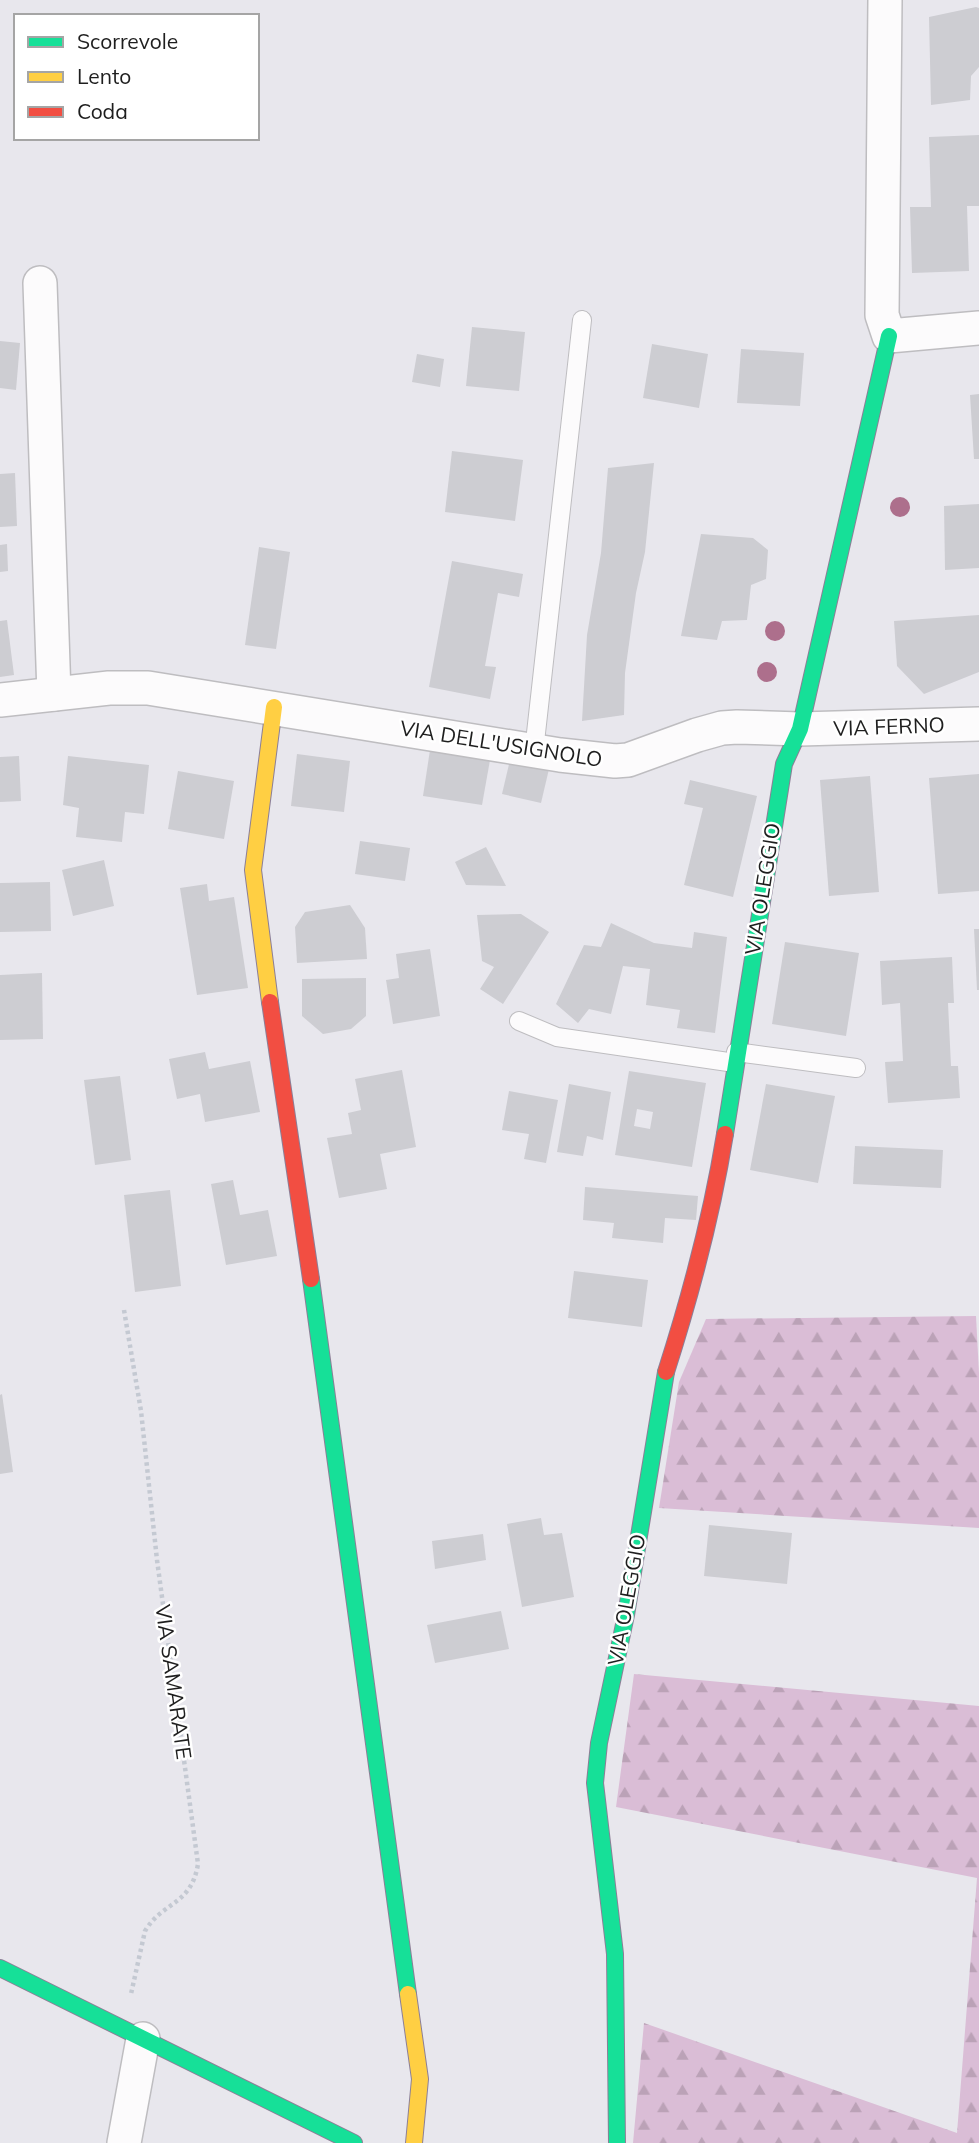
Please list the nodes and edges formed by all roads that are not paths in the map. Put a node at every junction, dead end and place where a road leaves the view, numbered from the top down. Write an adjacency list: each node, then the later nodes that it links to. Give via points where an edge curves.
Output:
1 (885, 0): 5 (street, via 881,314)
2 (40, 283): 6 (street)
3 (582, 320): 11 (lane)
4 (979, 328): 5 (street)
5 (889, 336): 10 (street)
6 (54, 694): 7 (street, VIA DELL'USIGNOLO); 8 (street, VIA DELL'USIGNOLO, via 148,688)
7 (0, 700)
8 (275, 707): 11 (street, VIA DELL'USIGNOLO); 19 (street, via 254,891 333,1431 420,2079)
9 (979, 724): 10 (street, VIA FERNO)
10 (800, 729): 11 (street, VIA DELL'USIGNOLO, via 722,728 628,760); 13 (street, VIA OLEGGIO, via 783,764)
11 (534, 751)
12 (519, 1021): 13 (lane, via 557,1037)
13 (736, 1058): 14 (lane); 20 (street, VIA OLEGGIO, via 715,1197 660,1399 626,1615 596,1760 598,1830 615,1954)
14 (856, 1068)
15 (0, 1968): 16 (street)
16 (133, 2035): 17 (street); 18 (street)
17 (124, 2143)
18 (355, 2143)
19 (414, 2143)
20 (617, 2143)

